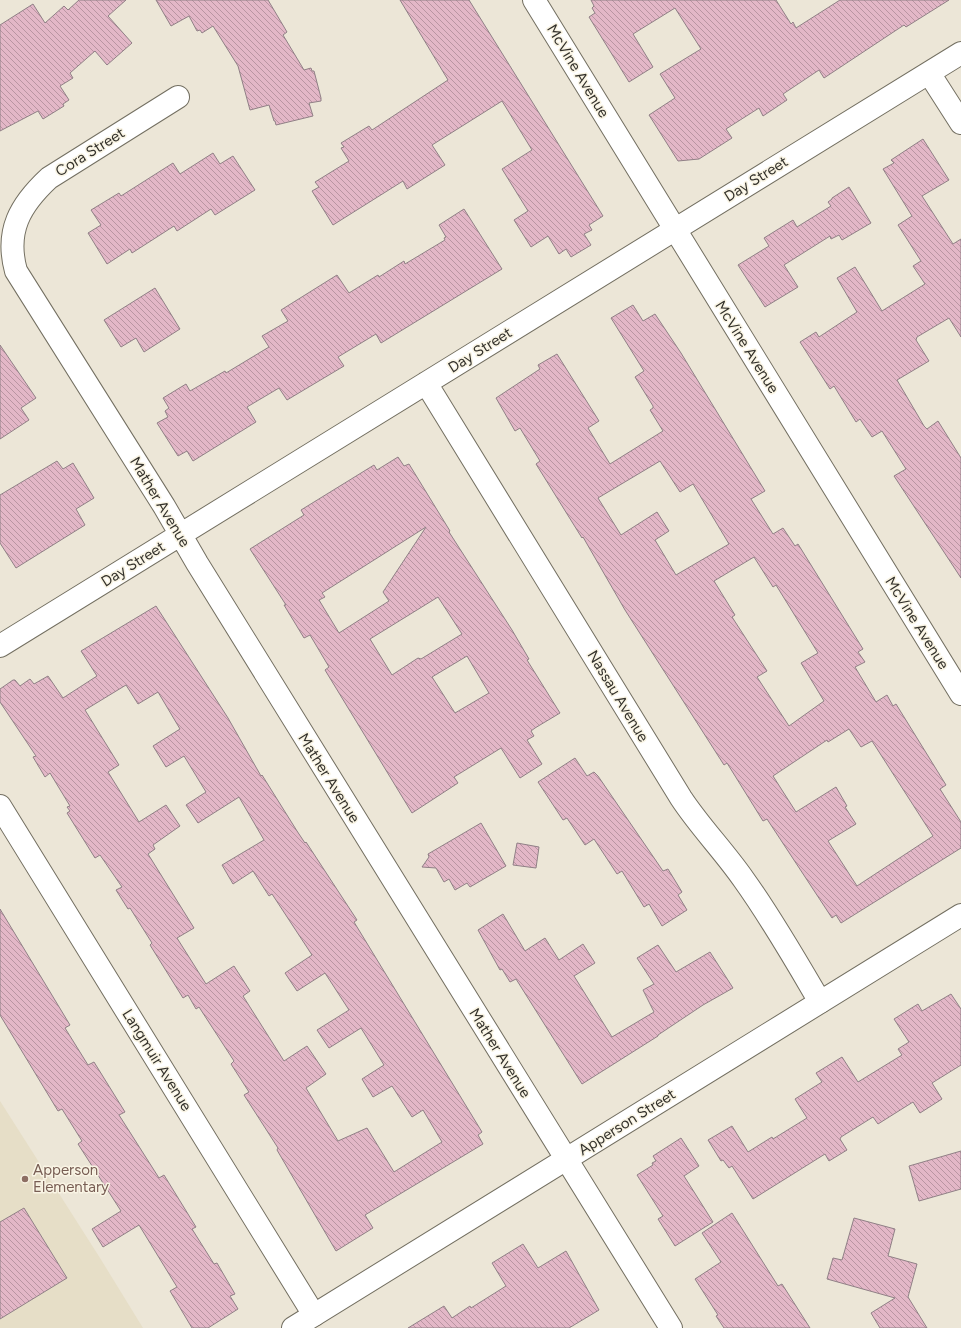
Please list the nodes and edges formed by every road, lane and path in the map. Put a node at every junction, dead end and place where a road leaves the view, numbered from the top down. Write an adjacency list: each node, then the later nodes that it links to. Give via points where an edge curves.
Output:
1 (534, 0): 7 (street, McVine Avenue)
2 (961, 53): 3 (street, Day Street)
3 (929, 73): 5 (street); 7 (street, Day Street)
4 (178, 97): 6 (street, Cora Street, via 49,178 32,194)
5 (961, 123)
6 (17, 221): 9 (street, Mather Avenue, via 11,254 16,271)
7 (675, 230): 8 (street, Day Street); 11 (street, McVine Avenue)
8 (426, 383): 9 (street, Day Street); 14 (street, Nassau Avenue, via 673,785 706,833 745,880)
9 (181, 535): 10 (street, Day Street); 15 (street, Mather Avenue)
10 (0, 646)
11 (961, 694)
12 (0, 806): 16 (street, Langmuir Avenue)
13 (961, 915): 14 (street, Apperson Street)
14 (820, 1002): 15 (street, Apperson Street)
15 (565, 1160): 16 (street, Apperson Street); 18 (street, Mather Avenue)
16 (314, 1315): 17 (street, Apperson Street)
17 (292, 1328)
18 (671, 1328)

